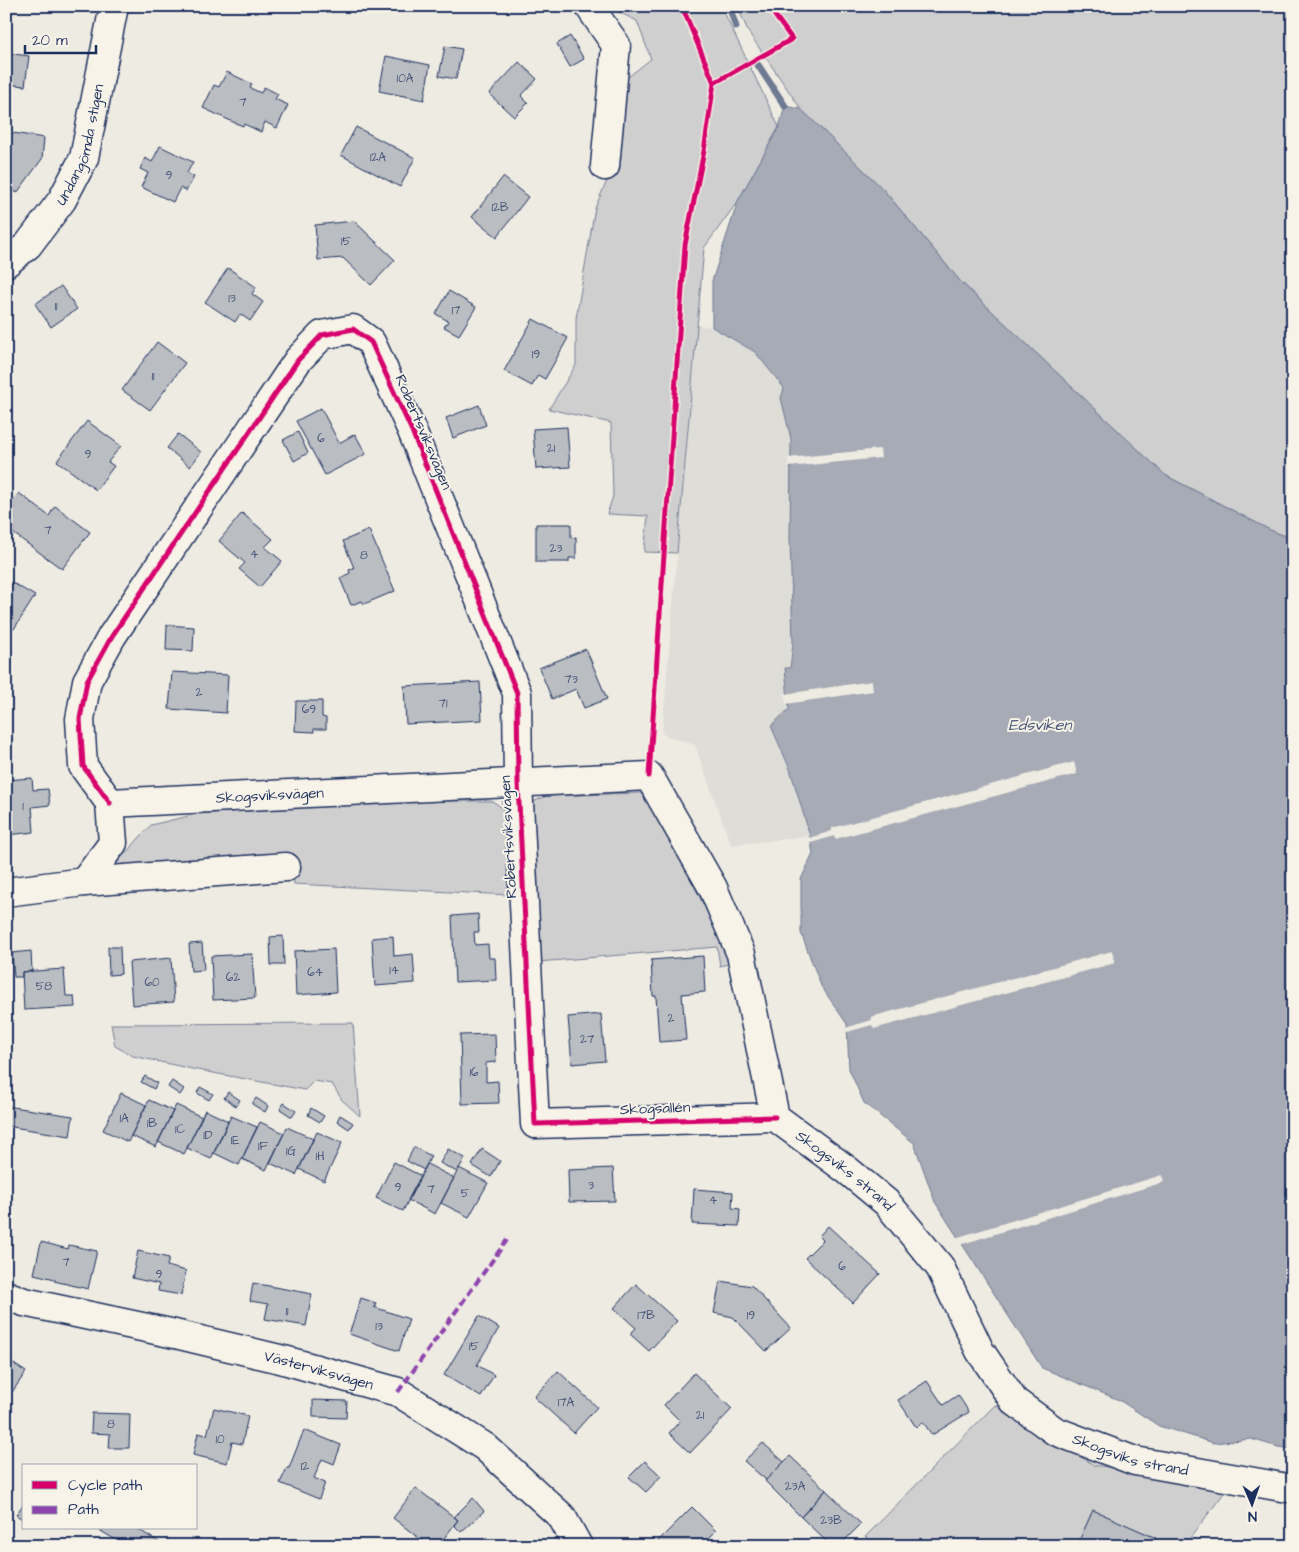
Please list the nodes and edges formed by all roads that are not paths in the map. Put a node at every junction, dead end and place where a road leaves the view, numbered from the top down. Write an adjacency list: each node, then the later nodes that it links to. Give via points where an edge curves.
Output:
1 (114, 6): 4 (street, Undangömda stigen, via 84,158 62,200 28,245)
2 (589, 6): 3 (street, via 616,45)
3 (605, 166)
4 (6, 264)
5 (518, 783): 6 (street, Skogsviksvägen); 6 (street, Robertsviksvägen, via 517,693 412,431 371,342 354,329 322,335 298,360 112,636 87,681 80,719 83,766); 10 (street, via 649,776 713,888 741,954); 11 (street, Robertsviksvägen)
6 (110, 803): 8 (street, via 113,843)
7 (286, 867): 8 (street)
8 (84, 882): 9 (street)
9 (6, 892)
10 (775, 1117): 11 (street, Skogsallén); 13 (street, Skogsviks strand, via 887,1203 940,1267 980,1351 1014,1400 1042,1421 1056,1431 1135,1461)
11 (534, 1124)
12 (6, 1295): 14 (street, Västerviksvägen, via 62,1311 284,1360 398,1392 485,1447 562,1517)
13 (1293, 1489)
14 (578, 1546)

